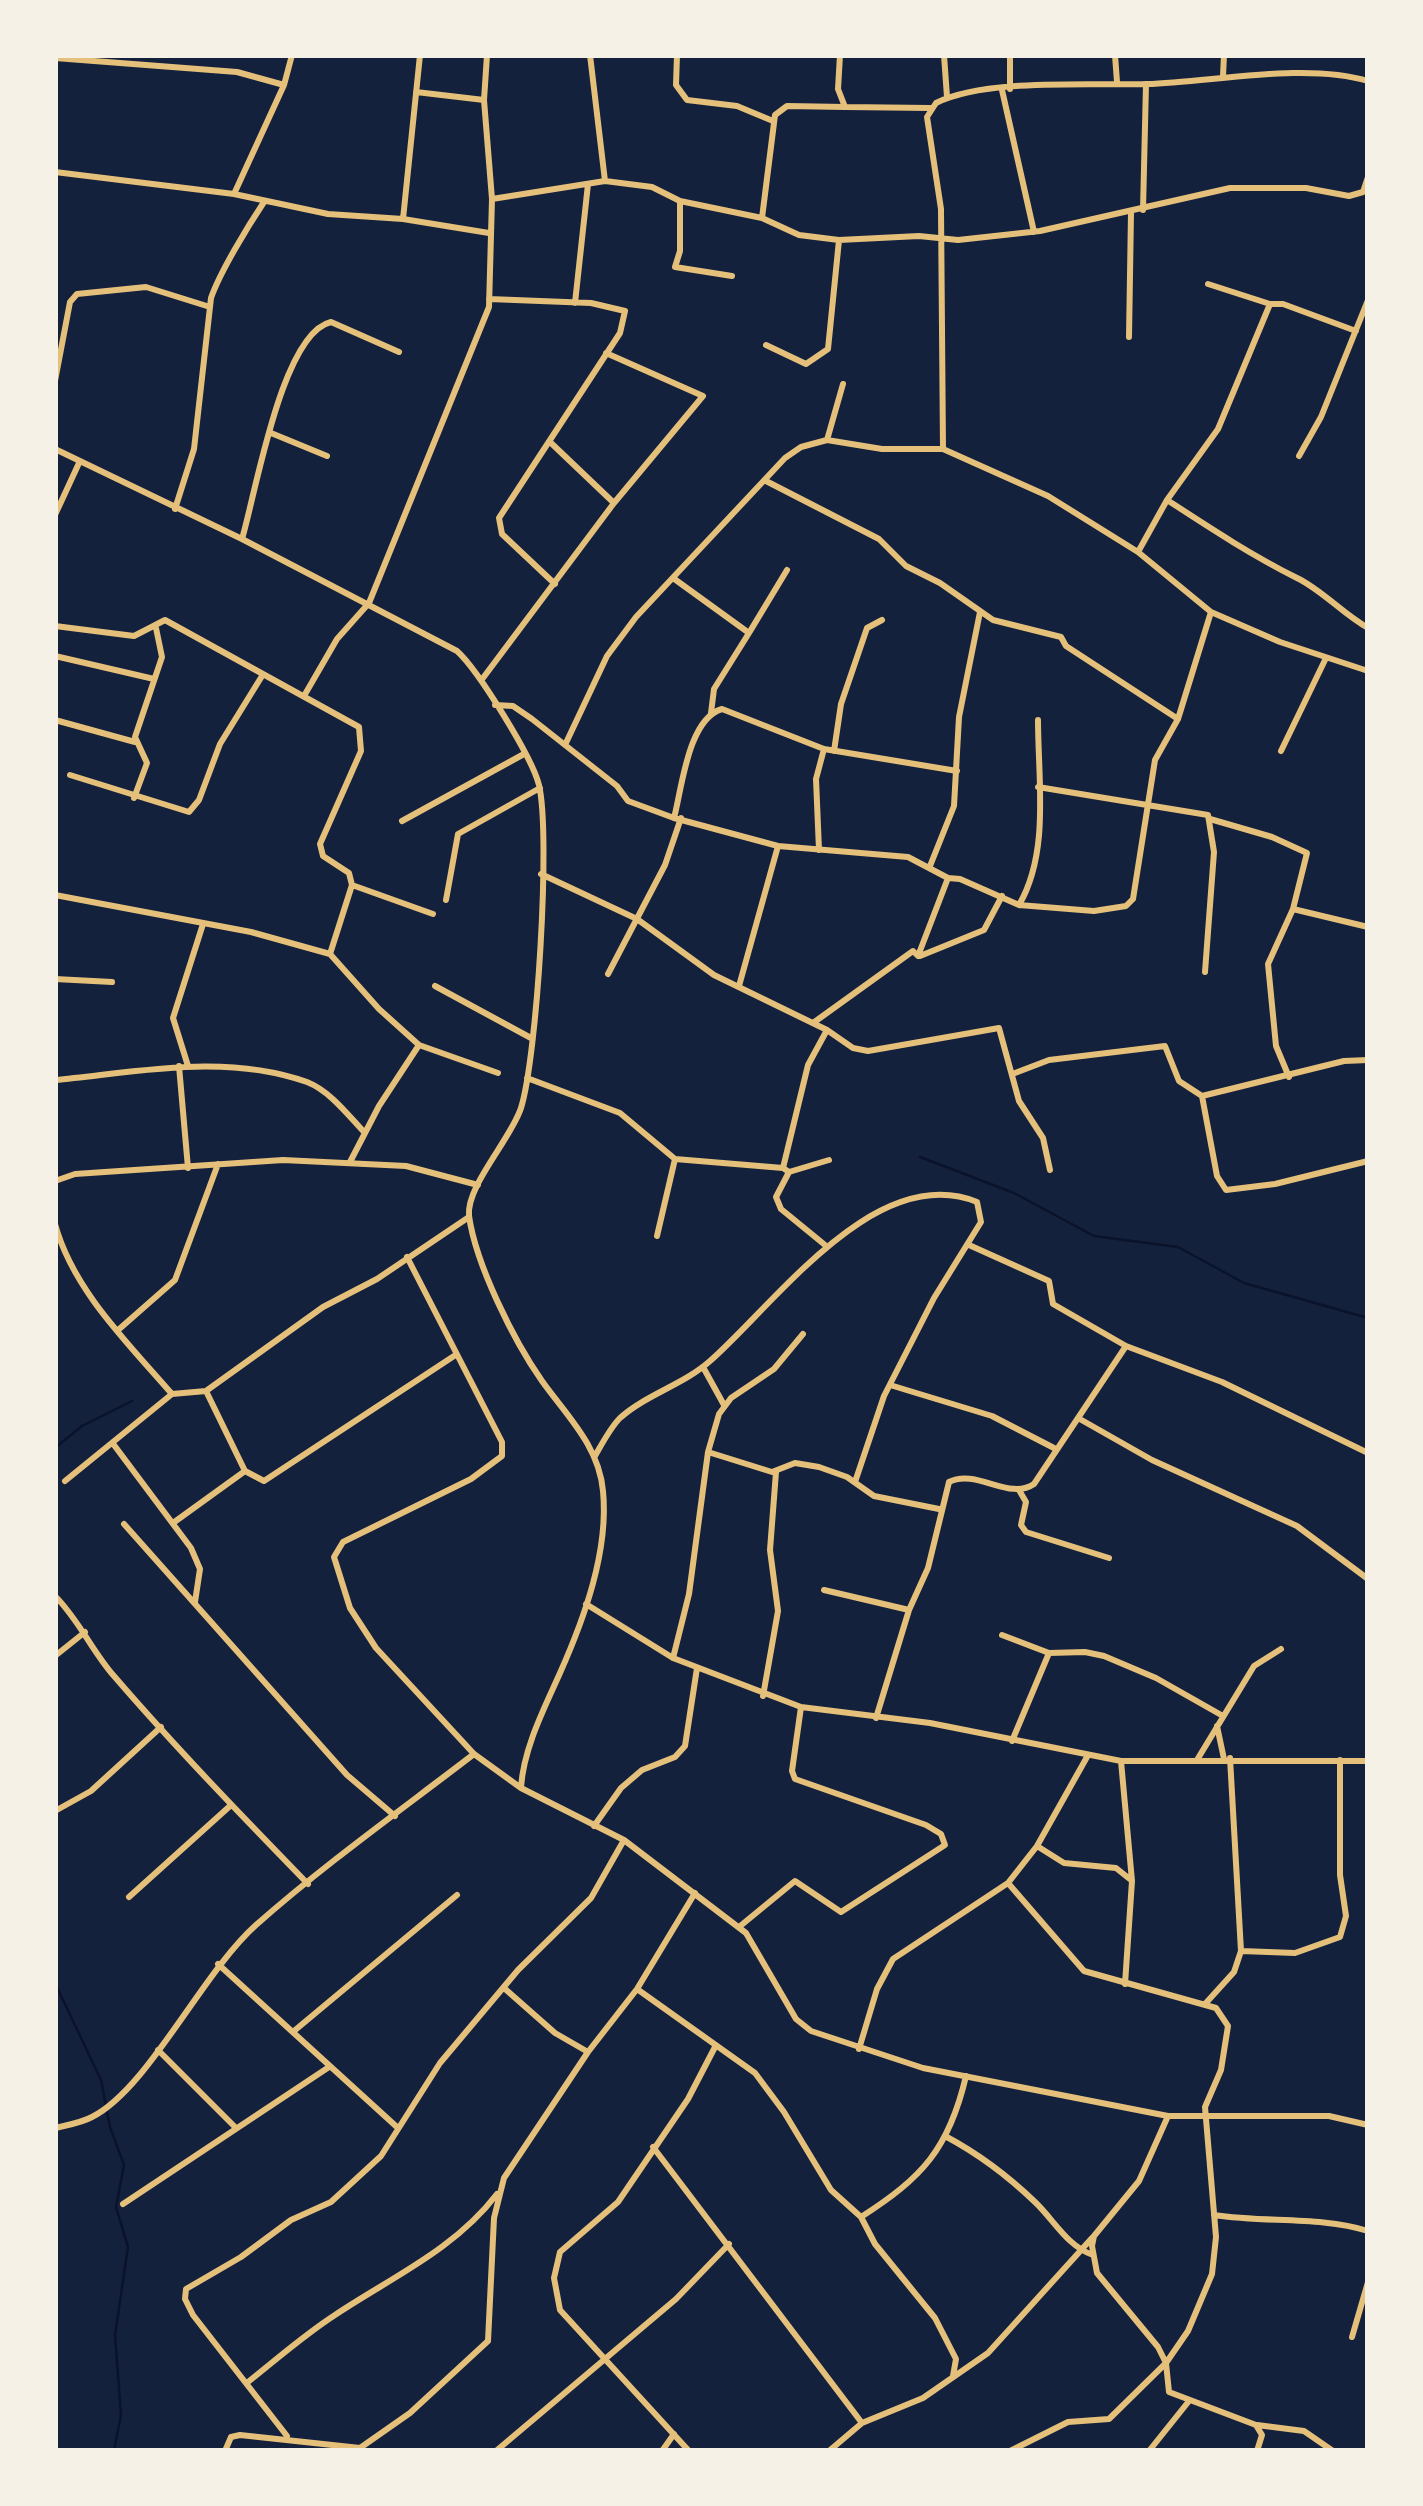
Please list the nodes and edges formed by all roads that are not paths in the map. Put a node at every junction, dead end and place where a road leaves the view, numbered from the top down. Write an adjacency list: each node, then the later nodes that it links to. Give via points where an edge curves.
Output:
1 (292, 55): 16 (street)
2 (420, 55): 18 (street)
3 (486, 55): 20 (street)
4 (590, 55): 26 (street)
5 (677, 55): 23 (street, via 676,85 687,100 737,106)
6 (840, 55): 21 (street, via 838,89)
7 (944, 55): 19 (street)
8 (1010, 55): 17 (street)
9 (1116, 55): 14 (street)
10 (1224, 55): 12 (street)
11 (55, 58): 16 (street, via 238,72)
12 (1223, 76): 13 (street); 15 (street)
13 (1368, 81)
14 (1117, 82): 15 (street); 17 (street)
15 (1146, 84): 32 (street)
16 (284, 86): 28 (street)
17 (1006, 89): 19 (street); 36 (street)
18 (416, 92): 20 (street); 35 (street)
19 (947, 97): 22 (street)
20 (484, 100): 29 (street)
21 (845, 107): 22 (street); 23 (street, via 787,106)
22 (930, 108): 38 (street)
23 (773, 121): 34 (street)
24 (55, 172): 28 (street)
25 (1368, 177): 32 (street, via 1356,196 1258,186)
26 (605, 181): 27 (street); 30 (street, via 652,186)
27 (588, 184): 29 (street); 44 (street)
28 (234, 194): 31 (street)
29 (492, 199): 37 (street)
30 (680, 201): 34 (street); 40 (street, via 675,267)
31 (264, 202): 35 (street); 46 (street, via 218,278)
32 (1143, 210): 33 (street)
33 (1131, 213): 36 (street); 48 (street)
34 (762, 218): 39 (street, via 798,234)
35 (403, 219): 37 (street)
36 (1034, 232): 38 (street)
37 (489, 233): 42 (street)
38 (942, 238): 39 (street); 58 (street)
39 (839, 240): 49 (street, via 828,349 806,364)
40 (732, 276)
41 (1208, 284): 45 (street)
42 (488, 299): 44 (street); 72 (street)
43 (1368, 300): 47 (street)
44 (575, 303): 51 (street, via 625,311 620,334)
45 (1270, 304): 47 (street); 63 (street, via 1218,429)
46 (210, 307): 52 (street, via 146,287 77,294); 65 (street, via 194,450)
47 (1356, 331): 60 (street)
48 (1129, 337)
49 (766, 346)
50 (399, 352): 54 (street, via 343,324 320,326 297,351)
51 (606, 352): 56 (street); 64 (street, via 703,396)
52 (55, 381)
53 (843, 384): 55 (street)
54 (271, 433): 59 (street); 67 (street)
55 (828, 440): 58 (street); 62 (street, via 802,447)
56 (550, 442): 64 (street); 71 (street, via 499,518 502,534)
57 (55, 449): 61 (street)
58 (943, 449): 68 (street, via 1048,496)
59 (327, 456)
60 (1299, 456)
61 (79, 463): 65 (street); 66 (street)
62 (766, 481): 70 (street); 73 (street, via 879,539 906,566)
63 (1168, 500): 68 (street); 78 (street)
64 (614, 503): 71 (street)
65 (176, 508): 67 (street)
66 (55, 516)
67 (242, 539): 72 (street)
68 (1138, 552): 74 (street)
69 (786, 570): 79 (street)
70 (673, 578): 79 (street); 93 (street, via 607,656)
71 (555, 584): 84 (street)
72 (369, 603): 84 (street, via 457,650); 86 (street, via 337,639)
73 (980, 612): 89 (street, via 1006,626 1061,637); 98 (street, via 959,717)
74 (1211, 612): 81 (street); 89 (street)
75 (882, 620): 95 (street, via 867,628 852,668)
76 (55, 626): 77 (street, via 134,636)
77 (156, 628): 83 (street, via 165,620); 85 (street, via 162,657)
78 (1368, 628)
79 (749, 633): 88 (street, via 714,689)
80 (55, 656): 85 (street)
81 (1326, 658): 82 (street); 96 (street)
82 (1368, 671)
83 (262, 676): 86 (street); 102 (street, via 220,744 194,807 186,813)
84 (482, 678): 87 (street)
85 (154, 679): 92 (street)
86 (304, 696): 114 (street, via 361,731 361,751 320,844 323,856 349,873)
87 (494, 705): 93 (street, via 512,706); 97 (street)
88 (711, 713): 94 (street, via 732,711); 104 (street, via 700,729)
89 (1178, 719): 103 (street, via 1155,760)
90 (55, 720): 92 (street)
91 (1038, 720): 100 (street)
92 (135, 742): 102 (street, via 147,762)
93 (565, 745): 104 (street, via 618,786 628,802)
94 (824, 749): 95 (street); 108 (street, via 816,779)
95 (834, 751): 98 (street)
96 (1281, 751)
97 (524, 754): 101 (street); 106 (street)
98 (958, 771): 110 (street, via 954,806)
99 (70, 775): 102 (street)
100 (1038, 787): 103 (street); 118 (street, via 1039,852)
101 (540, 788): 111 (street); 117 (street, via 458,834)
102 (134, 798)
103 (1145, 806): 105 (street); 118 (street, via 1131,904 1094,911)
104 (678, 817): 107 (street); 121 (street)
105 (1210, 819): 119 (street, via 1307,853); 126 (street, via 1214,852)
106 (402, 821)
107 (778, 846): 108 (street); 131 (street)
108 (818, 850): 110 (street, via 887,852)
109 (1368, 856): 112 (street)
110 (930, 866): 113 (street)
111 (540, 874): 121 (street); 134 (street)
112 (1368, 875)
113 (948, 878): 116 (street); 125 (street)
114 (352, 885): 120 (street); 124 (street)
115 (55, 896): 122 (street)
116 (1002, 896): 118 (street); 125 (street, via 984,930)
117 (446, 900)
118 (1019, 905)
119 (1293, 909): 123 (street); 140 (street, via 1268,964 1276,1046)
120 (433, 914)
121 (637, 920): 127 (street); 131 (street)
122 (203, 924): 124 (street); 137 (street, via 173,1018)
123 (1368, 927)
124 (330, 954): 135 (street)
125 (918, 956): 132 (street, via 913,951)
126 (1205, 972)
127 (608, 974)
128 (55, 979): 129 (street)
129 (112, 982)
130 (435, 986): 134 (street)
131 (739, 986): 132 (street)
132 (812, 1023): 133 (street)
133 (827, 1030): 139 (street, via 868,1051 994,1026 1004,1034); 151 (street, via 808,1065)
134 (532, 1038): 141 (street)
135 (419, 1045): 138 (street); 144 (street)
136 (1368, 1060): 140 (street)
137 (183, 1066): 142 (street); 144 (street, via 248,1068 308,1082); 150 (street)
138 (498, 1073)
139 (1015, 1073): 143 (street, via 1049,1060 1165,1046 1180,1081); 152 (street, via 1024,1114 1043,1138)
140 (1288, 1077): 143 (street)
141 (526, 1078): 145 (street, via 620,1113); 154 (street, via 517,1118)
142 (55, 1080)
143 (1202, 1096): 147 (street, via 1217,1176 1226,1190)
144 (364, 1132): 148 (street)
145 (675, 1159): 151 (street); 157 (street)
146 (829, 1160): 151 (street)
147 (1368, 1161)
148 (350, 1162): 149 (street); 154 (street, via 406,1166)
149 (218, 1164): 150 (street); 161 (street, via 175,1280)
150 (188, 1168): 153 (street, via 75,1174)
151 (786, 1170): 158 (street, via 777,1205)
152 (1050, 1170)
153 (55, 1181)
154 (478, 1184): 155 (street)
155 (469, 1216): 160 (street); 175 (street, via 520,1346)
156 (55, 1224): 161 (street, via 62,1250)
157 (657, 1236)
158 (825, 1245): 159 (street, via 935,1193 980,1206); 165 (street)
159 (969, 1245): 163 (street, via 1049,1280 1054,1304); 166 (street)
160 (407, 1258): 164 (street); 167 (street, via 324,1306)
161 (117, 1331): 168 (street)
162 (803, 1334): 169 (street, via 774,1368)
163 (1126, 1346): 170 (street); 174 (street, via 1222,1382)
164 (454, 1356): 176 (street, via 272,1478 256,1481); 205 (street, via 502,1442 499,1461 344,1542 334,1558 350,1608 376,1648)
165 (703, 1367): 169 (street); 175 (street, via 618,1420)
166 (890, 1385): 172 (street, via 992,1416); 179 (street)
167 (206, 1391): 168 (street); 176 (street)
168 (172, 1394): 171 (street)
169 (724, 1405): 173 (street)
170 (1078, 1418): 172 (street); 185 (street, via 1297,1526)
171 (114, 1445): 178 (street); 182 (street)
172 (1054, 1448): 180 (street, via 1034,1484)
173 (708, 1452): 177 (street); 196 (street, via 690,1594)
174 (1368, 1453)
175 (595, 1456): 189 (street, via 604,1494)
176 (245, 1471): 182 (street)
177 (776, 1472): 179 (street, via 799,1463); 198 (street, via 770,1550 778,1611)
178 (65, 1482)
179 (855, 1482): 181 (street, via 874,1496)
180 (1019, 1490): 181 (street, via 956,1478); 184 (street, via 1026,1532)
181 (940, 1509): 190 (street, via 928,1568)
182 (173, 1523): 188 (street, via 200,1569)
183 (124, 1524): 188 (street)
184 (1109, 1558)
185 (1368, 1579)
186 (824, 1590): 190 (street)
187 (55, 1596): 191 (street)
188 (195, 1602): 215 (street, via 347,1775)
189 (586, 1604): 196 (street); 212 (street, via 527,1754)
190 (910, 1610): 201 (street)
191 (86, 1632): 195 (street); 203 (street, via 110,1673)
192 (1002, 1635): 194 (street)
193 (1281, 1649): 200 (street, via 1254,1666)
194 (1049, 1654): 200 (street, via 1104,1656); 204 (street)
195 (55, 1656)
196 (673, 1658): 197 (street)
197 (697, 1668): 198 (street); 216 (street, via 685,1746 620,1788)
198 (763, 1696): 199 (street)
199 (801, 1708): 201 (street); 225 (street, via 796,1780 926,1826 945,1844 841,1912 794,1881)
200 (1222, 1716): 202 (street)
201 (876, 1718): 204 (street)
202 (1217, 1725): 207 (street); 210 (street)
203 (161, 1727): 213 (street); 214 (street, via 91,1790)
204 (1012, 1741): 206 (street)
205 (474, 1754): 212 (street); 215 (street)
206 (1087, 1757): 209 (street); 218 (street)
207 (1227, 1758): 208 (street); 210 (street); 226 (street)
208 (1340, 1760): 211 (street); 226 (street, via 1346,1916 1340,1937 1294,1953)
209 (1121, 1761): 210 (street); 219 (street)
210 (1197, 1761)
211 (1368, 1761)
212 (522, 1788): 216 (street)
213 (230, 1806): 221 (street); 224 (street)
214 (55, 1812)
215 (394, 1816): 221 (street)
216 (594, 1826): 217 (street)
217 (624, 1840): 222 (street); 229 (street, via 591,1898)
218 (1037, 1846): 219 (street, via 1064,1863 1116,1868); 220 (street)
219 (1132, 1881): 228 (street)
220 (1008, 1883): 228 (street, via 1084,1971); 235 (street, via 893,1960)
221 (308, 1884): 227 (street)
222 (694, 1892): 225 (street); 230 (street)
223 (457, 1895): 232 (street)
224 (130, 1898)
225 (739, 1927): 235 (street, via 758,1948 796,2019)
226 (1241, 1951): 231 (street, via 1234,1972)
227 (218, 1964): 232 (street); 234 (street)
228 (1125, 1984): 231 (street)
229 (504, 1988): 236 (street); 244 (street, via 432,2073)
230 (637, 1988): 233 (street); 236 (street)
231 (1205, 2004): 240 (street, via 1222,2012 1228,2026)
232 (294, 2030): 237 (street)
233 (715, 2047): 246 (street); 250 (street, via 755,2074 830,2190)
234 (158, 2050): 242 (street, via 110,2104); 243 (street)
235 (860, 2050): 238 (street)
236 (588, 2052): 247 (street)
237 (329, 2067): 243 (street); 244 (street)
238 (966, 2076): 239 (street); 245 (street)
239 (1168, 2116): 240 (street); 252 (street, via 1138,2181)
240 (1206, 2118): 241 (street, via 1329,2116); 249 (street)
241 (1368, 2124)
242 (55, 2128)
243 (236, 2128): 248 (street)
244 (398, 2128): 263 (street, via 382,2156 331,2202 291,2220 186,2289 193,2315)
245 (945, 2136): 250 (street, via 908,2186); 254 (street, via 1036,2202)
246 (653, 2148): 253 (street); 258 (street, via 618,2202 556,2260 556,2303)
247 (498, 2193): 263 (street, via 464,2231 317,2326); 269 (street, via 488,2340 410,2414)
248 (123, 2204)
249 (1214, 2215): 251 (street); 260 (street, via 1212,2274)
250 (860, 2217): 259 (street, via 935,2318)
251 (1368, 2231)
252 (1094, 2236): 254 (street); 255 (street)
253 (729, 2244): 258 (street, via 676,2299); 265 (street)
254 (1079, 2250): 255 (street); 261 (street)
255 (1092, 2255): 260 (street, via 1097,2274)
256 (1368, 2282): 257 (street)
257 (1352, 2337)
258 (603, 2358): 267 (street); 271 (street)
259 (956, 2359): 261 (street); 262 (street)
260 (1166, 2364): 264 (street, via 1169,2392); 275 (street, via 1109,2420 1068,2422)
261 (972, 2366): 262 (street)
262 (954, 2376): 265 (street, via 923,2398)
263 (248, 2382): 268 (street)
264 (1189, 2401): 266 (street); 276 (street)
265 (862, 2423): 274 (street)
266 (1256, 2425): 277 (street, via 1262,2435); 278 (street, via 1304,2432)
267 (674, 2434): 272 (street); 273 (street)
268 (287, 2436): 269 (street); 270 (street, via 240,2434)
269 (360, 2449)
270 (224, 2451)
271 (496, 2451)
272 (662, 2451)
273 (689, 2451)
274 (829, 2451)
275 (1010, 2451)
276 (1148, 2451)
277 (1257, 2451)
278 (1333, 2451)

